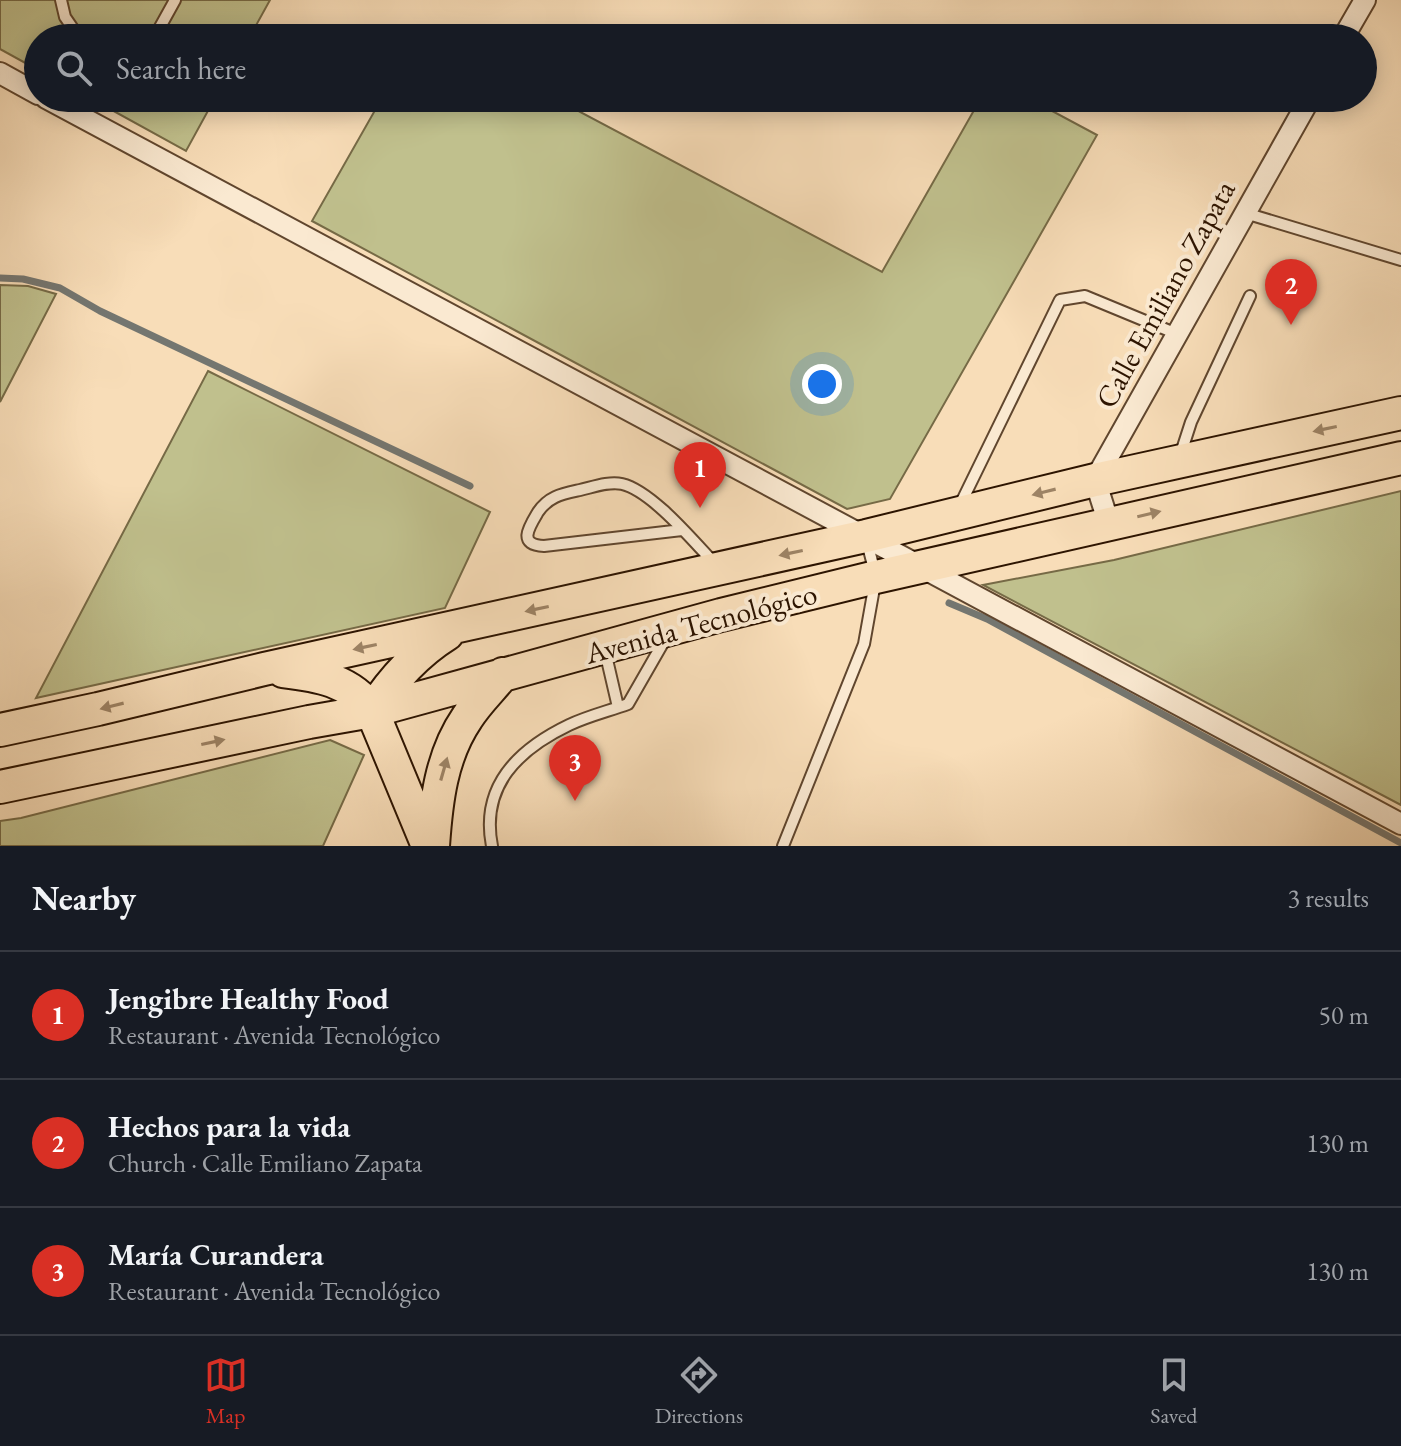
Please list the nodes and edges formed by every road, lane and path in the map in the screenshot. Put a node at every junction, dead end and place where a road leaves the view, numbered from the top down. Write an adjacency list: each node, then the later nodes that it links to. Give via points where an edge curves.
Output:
1 (61, 0): 4 (lane)
2 (175, 0): 5 (lane)
3 (1365, 0): 6 (street)
4 (70, 24)
5 (162, 24)
6 (1351, 24)
7 (0, 73): 8 (street)
8 (24, 86)
9 (88, 112): 22 (street)
10 (1302, 112): 11 (street, Calle Emiliano Zapata)
11 (1245, 213): 12 (lane); 14 (street, Calle Emiliano Zapata)
12 (1401, 260)
13 (1250, 296): 17 (lane)
14 (1177, 334): 18 (street, Calle Emiliano Zapata); 19 (lane, via 1085,296 1060,300)
15 (1401, 413): 17 (main road, Avenida Tecnológico, one-way to 17)
16 (1401, 458): 20 (main road, Avenida Tecnológico, one-way to 16)
17 (1178, 462): 18 (main road, Avenida Tecnológico)
18 (1095, 480): 19 (main road, Avenida Tecnológico, one-way to 19); 20 (street)
19 (956, 514): 22 (main road, Avenida Tecnológico)
20 (1109, 524): 23 (main road, Avenida Tecnológico)
21 (682, 530): 21 (lane, via 646,496 610,483 555,495 541,508 527,535 529,542 544,546); 24 (lane)
22 (866, 536): 23 (street); 24 (main road, Avenida Tecnológico, one-way to 24); 25 (lane)
23 (922, 567): 25 (main road, Avenida Tecnológico); 35 (street)
24 (719, 569): 26 (main road, Avenida Tecnológico, one-way to 26)
25 (876, 577): 27 (main road, Avenida Tecnológico); 38 (lane, via 864,644)
26 (468, 624): 29 (main road, Avenida Tecnológico, one-way to 29); 32 (main road, via 418,655)
27 (670, 629): 28 (main road, Avenida Tecnológico); 31 (lane, via 631,701)
28 (604, 648): 30 (main road, Avenida Tecnológico); 31 (lane)
29 (264, 669): 32 (main road, via 335,681 357,693); 33 (main road, Avenida Tecnológico, one-way to 33)
30 (503, 674): 32 (main road, Avenida Tecnológico); 36 (main road, one-way to 30, via 454,740)
31 (618, 707): 37 (lane, via 570,724 514,762 497,785 490,809)
32 (372, 711): 34 (main road, Avenida Tecnológico, one-way to 32); 36 (main road)
33 (0, 730)
34 (0, 787)
35 (1401, 824)
36 (431, 846)
37 (492, 846)
38 (783, 846)

